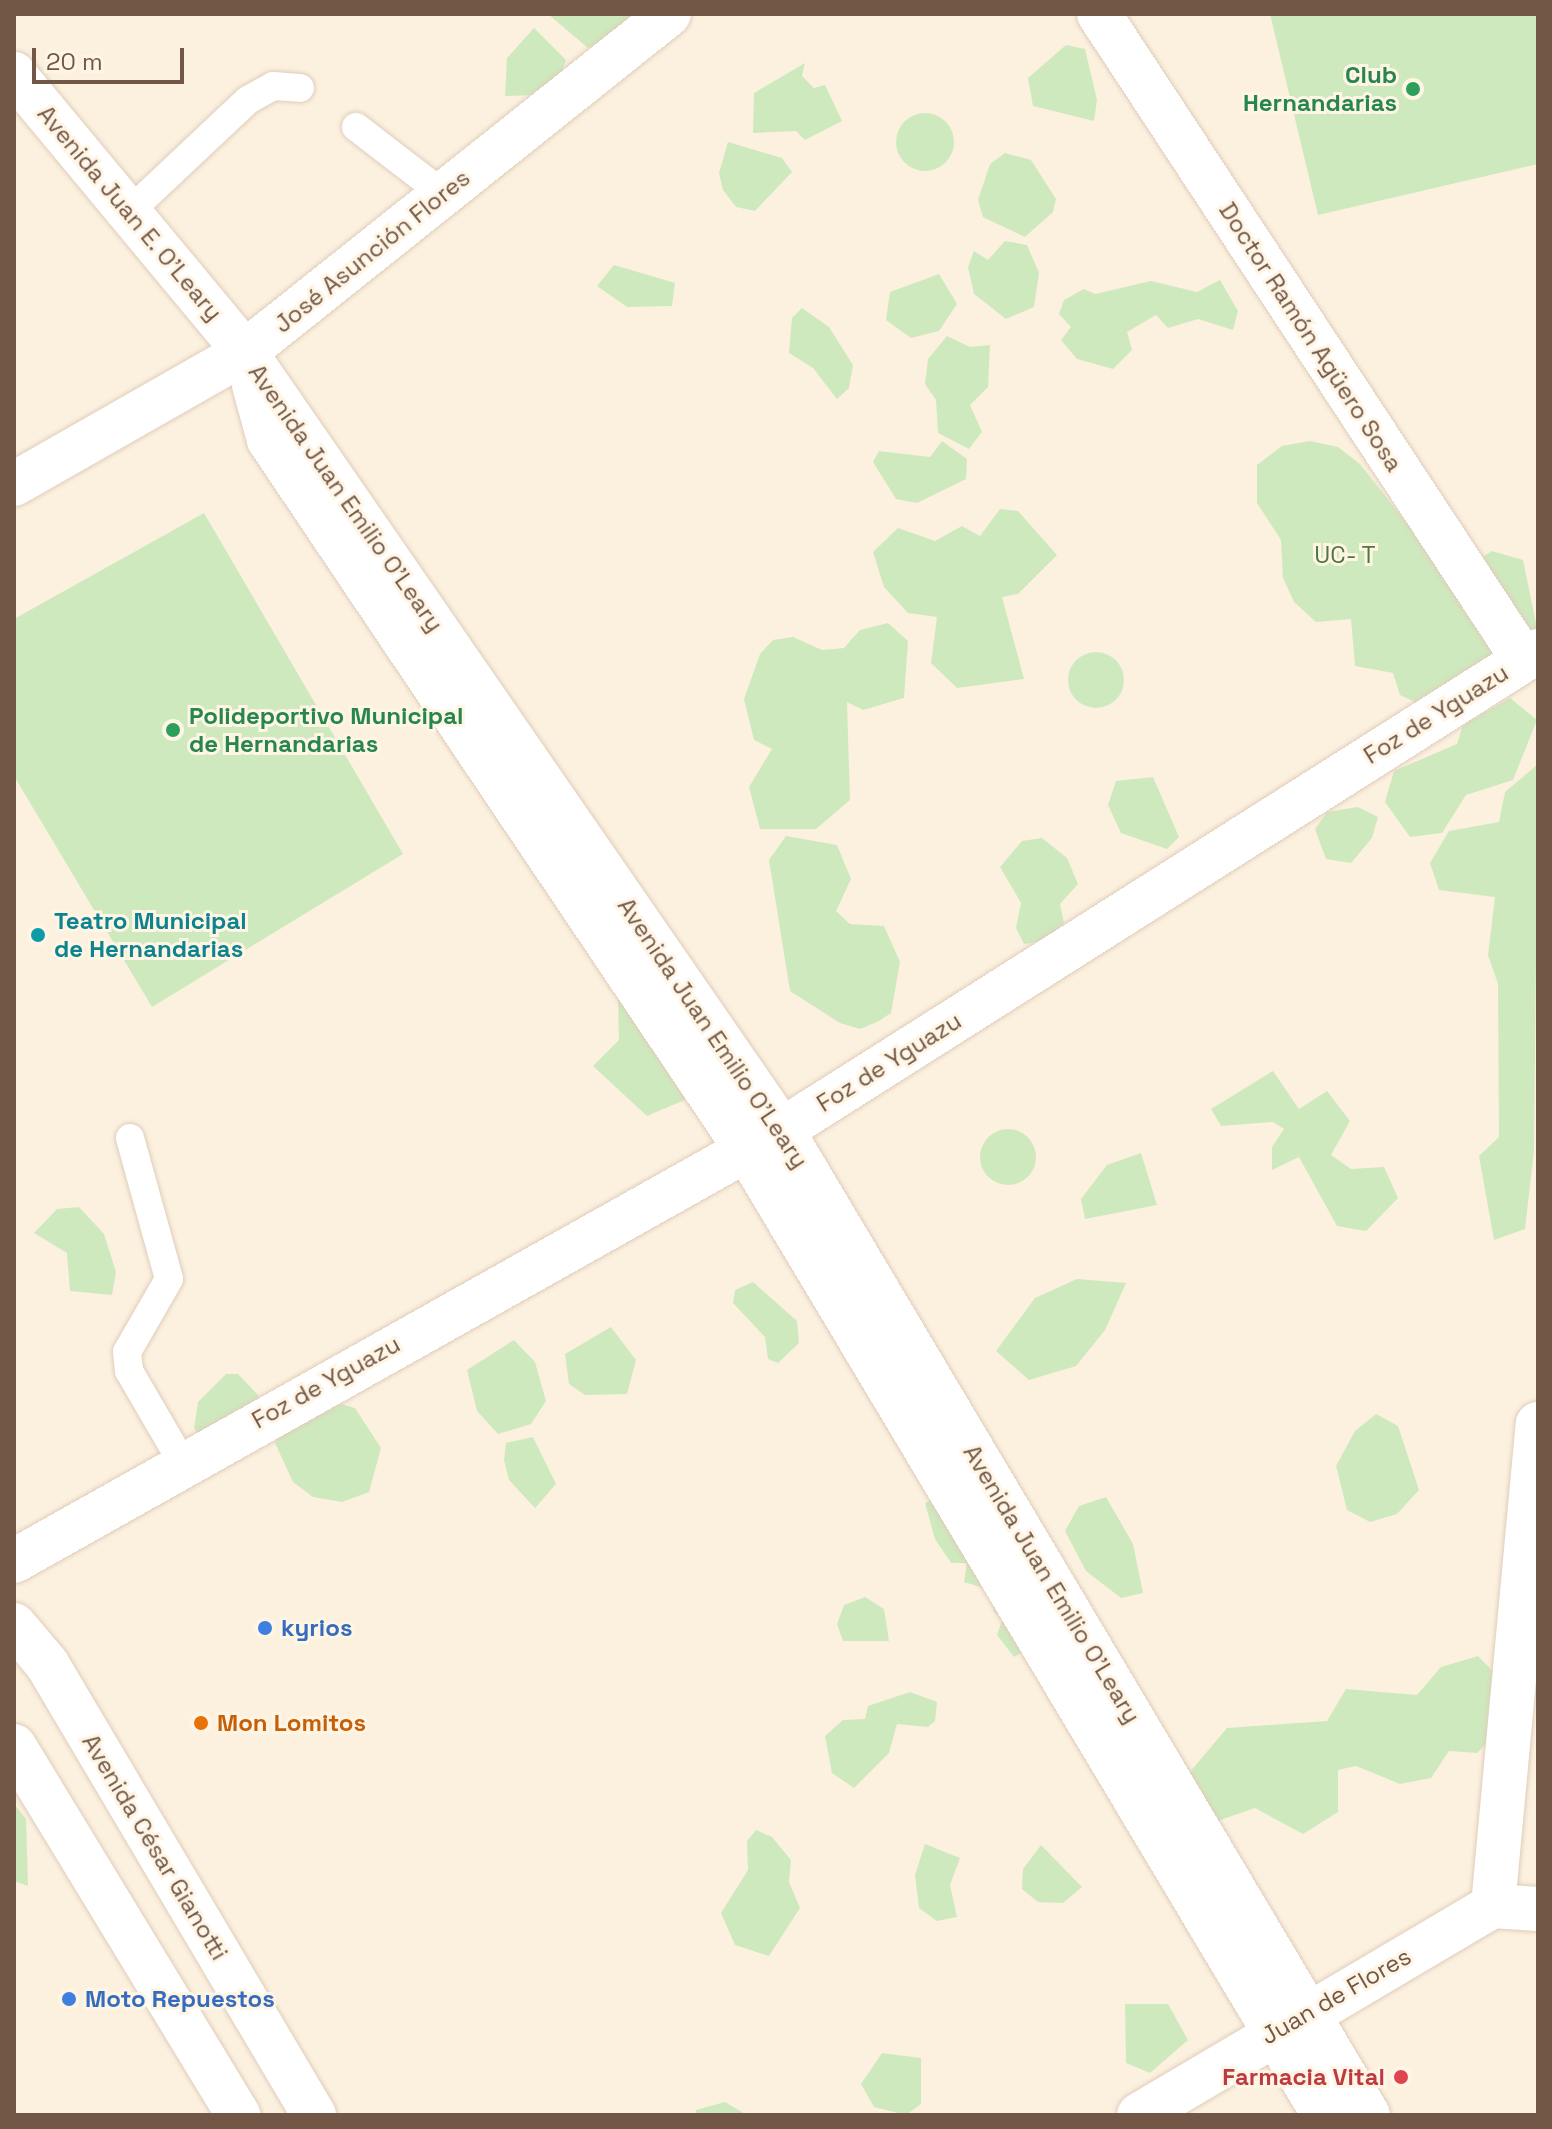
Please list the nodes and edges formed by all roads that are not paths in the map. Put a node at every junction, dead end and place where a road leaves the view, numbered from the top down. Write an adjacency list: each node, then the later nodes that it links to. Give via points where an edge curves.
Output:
1 (669, 14): 6 (street, José Asunción Flores)
2 (1099, 14): 10 (street, Doctor Ramón Agüero Sosa)
3 (14, 74): 7 (street, Avenida Juan E. O'Leary)
4 (300, 88): 7 (lane, via 273,86 248,100)
5 (356, 127): 6 (lane)
6 (443, 194): 8 (street, José Asunción Flores)
7 (129, 212): 8 (street, Avenida Juan E. O'Leary)
8 (245, 352): 9 (street, José Asunción Flores); 12 (street, Avenida Juan Emilio O'Leary)
9 (14, 484)
10 (1531, 655): 12 (street, Foz de Yguazu)
11 (130, 1138): 14 (lane, via 169,1279 127,1352 129,1371)
12 (764, 1140): 14 (street, Foz de Yguazu); 20 (street, Avenida Juan Emilio O'Leary)
13 (1538, 1424): 18 (street)
14 (182, 1462): 15 (street, Foz de Yguazu)
15 (14, 1561)
16 (14, 1625): 22 (street, Avenida César Gianotti, via 47,1664)
17 (14, 1746): 21 (street)
18 (1493, 1906): 19 (street); 20 (street, Juan de Flores)
19 (1538, 1909)
20 (1291, 2021): 23 (street, Juan de Flores); 24 (street, Avenida Juan Emilio O'Leary); 25 (street, Avenida Juan Emilio O'Leary)
21 (238, 2115)
22 (314, 2115)
23 (1139, 2115)
24 (1324, 2115)
25 (1368, 2115)

